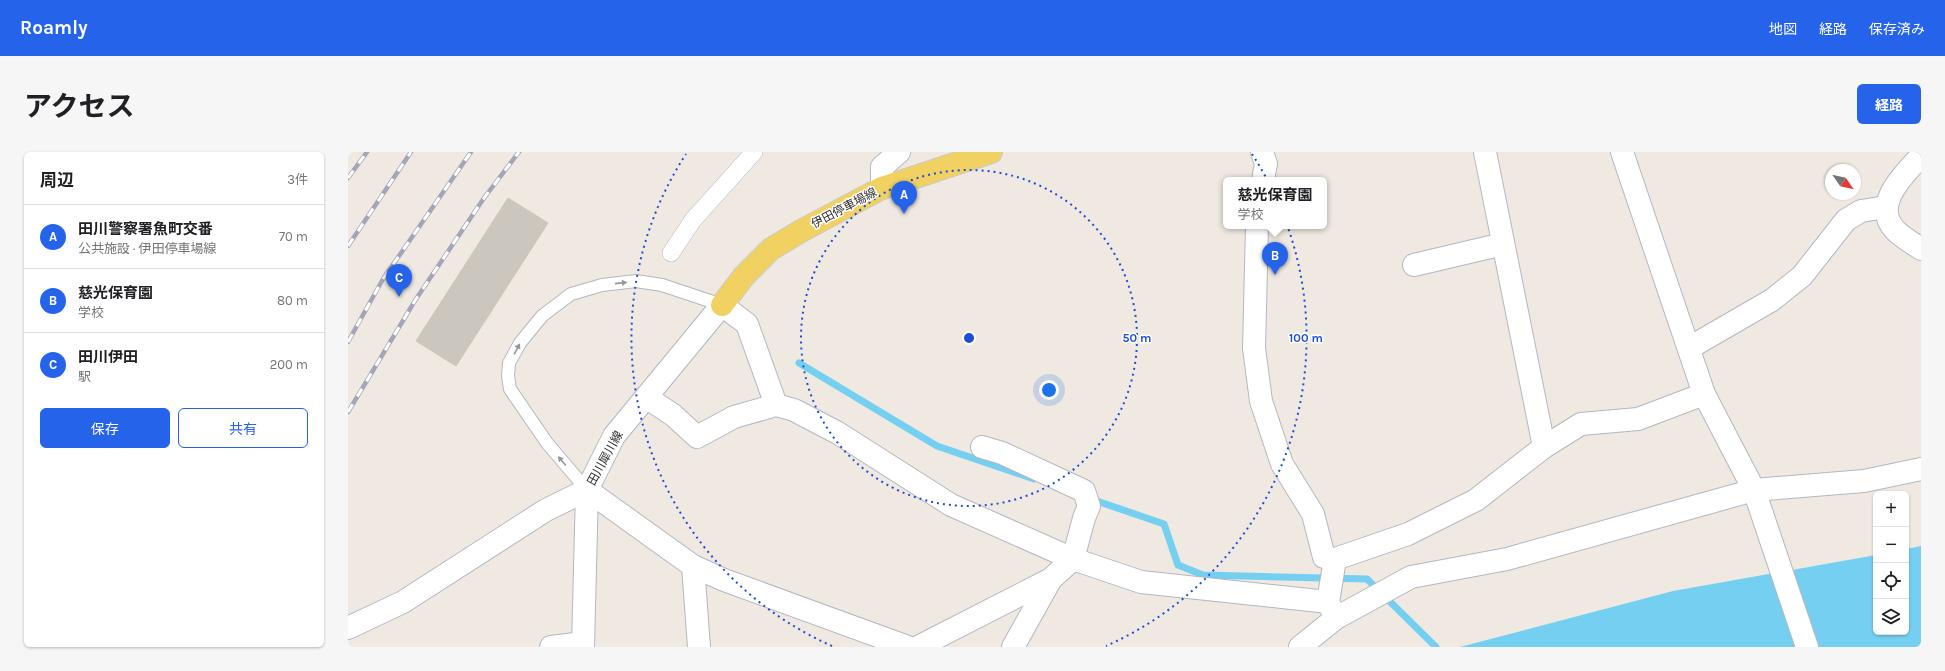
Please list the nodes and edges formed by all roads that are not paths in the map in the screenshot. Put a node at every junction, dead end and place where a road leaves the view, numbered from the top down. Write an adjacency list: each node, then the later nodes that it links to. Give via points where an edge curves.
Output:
1 (754, 152): 14 (street, via 693,220)
2 (899, 152): 9 (street, via 882,167)
3 (991, 152): 9 (main road, 伊田停車場線)
4 (1262, 152): 8 (street, via 1266,164)
5 (1485, 152): 12 (street)
6 (1622, 152): 17 (street)
7 (1921, 156): 10 (street, via 1890,194)
8 (1264, 177)
9 (882, 188): 16 (main road, 伊田停車場線, via 771,249 744,276)
10 (1886, 207): 13 (street, via 1887,219 1896,231); 17 (street, via 1861,211 1846,220 1802,276 1772,300)
11 (1257, 229): 27 (street, via 1254,348 1261,401 1282,464 1314,514 1324,557)
12 (1503, 244): 15 (street); 22 (street)
13 (1921, 249)
14 (671, 252)
15 (1414, 264)
16 (722, 305): 19 (street, 田川犀川線); 20 (street, via 747,324); 24 (lane, one-way to 16, via 547,443 510,389 509,363 520,343 542,316 572,294 602,284 636,281 662,285)
17 (1688, 348): 18 (street)
18 (1704, 394): 22 (street, via 1638,419 1581,424); 25 (street)
19 (646, 397): 20 (street, via 697,437 734,417); 24 (street, 田川犀川線, via 614,436)
20 (776, 406): 26 (street, via 794,410 838,433 951,506)
21 (982, 447): 26 (street, via 1002,453 1084,491 1090,506 1084,518)
22 (1544, 447): 27 (street, via 1476,500 1408,534)
23 (1921, 469): 25 (street, via 1864,481)
24 (587, 490): 28 (street); 31 (street, via 546,510 403,602); 32 (street, 田川犀川線)
25 (1757, 497): 30 (street, via 1507,559 1411,577); 39 (street)
26 (1073, 559): 29 (street); 30 (street, via 1141,582)
27 (1334, 561): 30 (street)
28 (693, 566): 34 (street); 35 (street, via 724,580)
29 (1051, 579): 36 (street); 37 (street)
30 (1331, 603): 38 (street)
31 (348, 628)
32 (583, 645): 33 (street)
33 (552, 647)
34 (698, 647)
35 (908, 647)
36 (918, 647)
37 (1013, 647)
38 (1300, 647)
39 (1807, 647)

